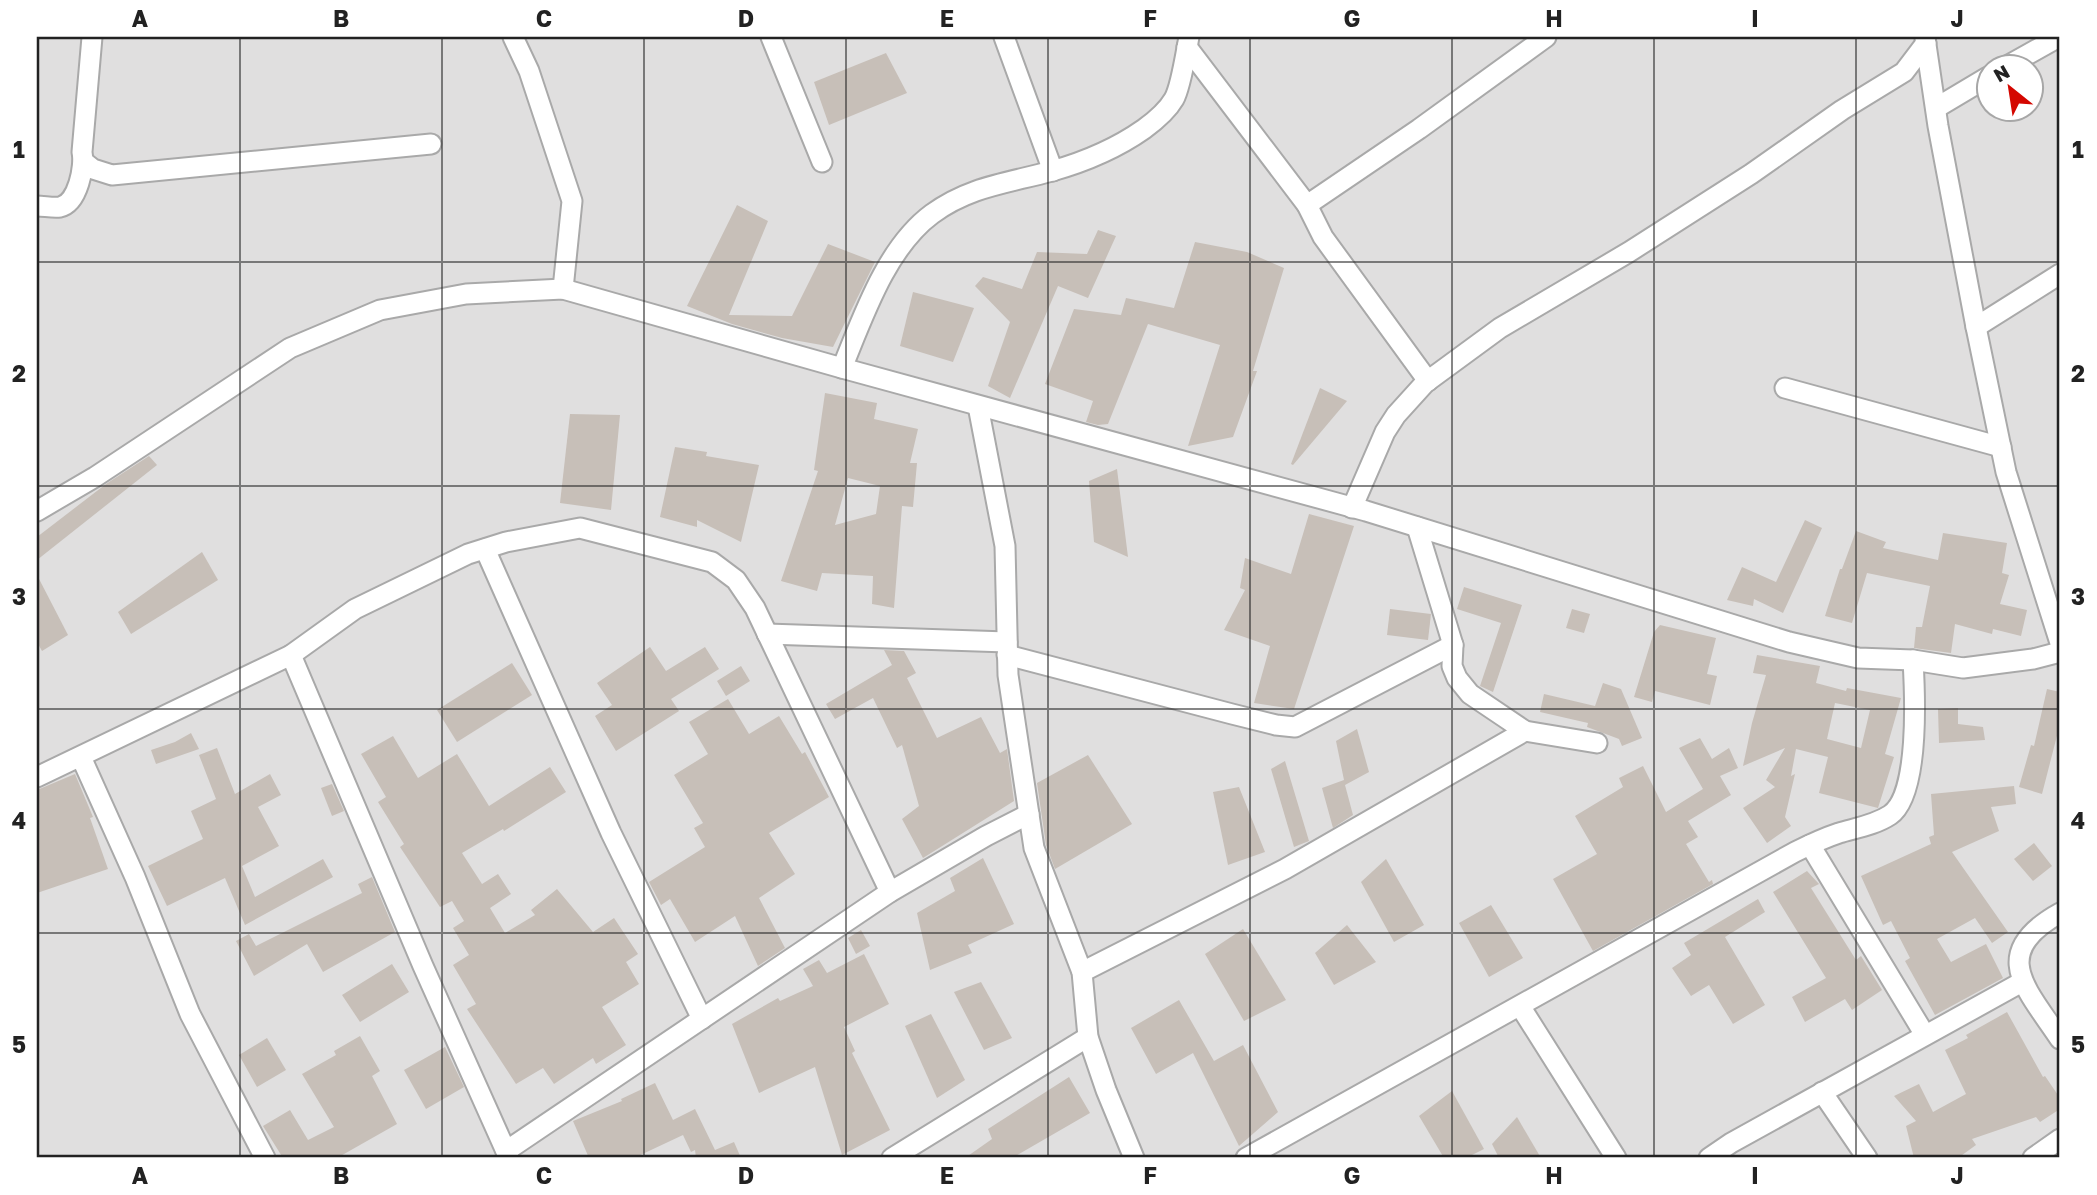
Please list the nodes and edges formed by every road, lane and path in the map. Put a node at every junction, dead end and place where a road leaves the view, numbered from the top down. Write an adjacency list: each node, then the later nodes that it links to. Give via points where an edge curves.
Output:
1 (92, 37): 15 (street)
2 (513, 37): 21 (street, via 529,71 572,201)
3 (771, 37): 16 (street)
4 (1004, 37): 17 (street)
5 (1546, 37): 18 (street)
6 (2059, 37): 9 (street)
7 (1926, 40): 10 (street); 11 (street)
8 (1188, 42): 17 (street, via 1175,97 1157,119 1129,139); 18 (street)
9 (2032, 52)
10 (1904, 72): 11 (street); 24 (street, via 1629,252 1500,328)
11 (1932, 84): 13 (street)
12 (1974, 86): 13 (street)
13 (1936, 108): 22 (street)
14 (431, 144): 15 (street, via 112,175)
15 (84, 162): 19 (street, via 75,195 66,204)
16 (822, 162)
17 (1053, 170): 23 (street, via 981,187 933,213 905,239 870,300)
18 (1307, 205): 24 (street, via 1323,237)
19 (37, 206)
20 (2060, 274): 22 (street)
21 (563, 289): 23 (street); 29 (street, via 466,294 380,310 290,348)
22 (1976, 327): 27 (street)
23 (842, 369): 26 (street)
24 (1428, 381): 28 (street, via 1385,432)
25 (1785, 388): 27 (street)
26 (978, 406): 28 (street); 35 (street, via 1004,546)
27 (2001, 447): 33 (street)
28 (1352, 508): 30 (street)
29 (37, 511)
30 (1417, 527): 34 (street); 38 (street, via 1789,642 1858,658)
31 (485, 549): 32 (street, via 580,528 712,562 736,580); 37 (street, via 355,609); 50 (street, via 611,833)
32 (767, 635): 35 (street); 45 (street)
33 (2060, 643)
34 (1453, 645): 35 (street, via 1295,727); 39 (street, via 1452,666 1470,694)
35 (1007, 649): 43 (street)
36 (2060, 652): 38 (street, via 1963,668)
37 (291, 655): 41 (street); 56 (street)
38 (1913, 660): 44 (street, via 1916,719 1901,804 1878,821)
39 (1525, 731): 40 (street); 47 (street, via 1285,869)
40 (1597, 743)
41 (80, 757): 42 (street); 57 (street, via 190,1014)
42 (37, 777)
43 (1029, 814): 45 (street); 47 (street, via 1034,848)
44 (1810, 845): 49 (street); 51 (street)
45 (890, 892): 50 (street)
46 (2060, 913): 48 (street, via 2040,924 2018,952)
47 (1082, 972): 52 (street)
48 (2022, 982): 51 (street); 53 (street)
49 (1520, 1006): 60 (street); 61 (street)
50 (702, 1019): 56 (street)
51 (1925, 1035): 54 (street)
52 (1088, 1037): 58 (street); 59 (street)
53 (2060, 1039)
54 (1822, 1092): 62 (street); 63 (street)
55 (2060, 1139): 64 (street)
56 (508, 1155)
57 (265, 1158)
58 (892, 1158)
59 (1134, 1158)
60 (1247, 1158)
61 (1616, 1158)
62 (1709, 1158)
63 (1867, 1158)
64 (2033, 1158)

